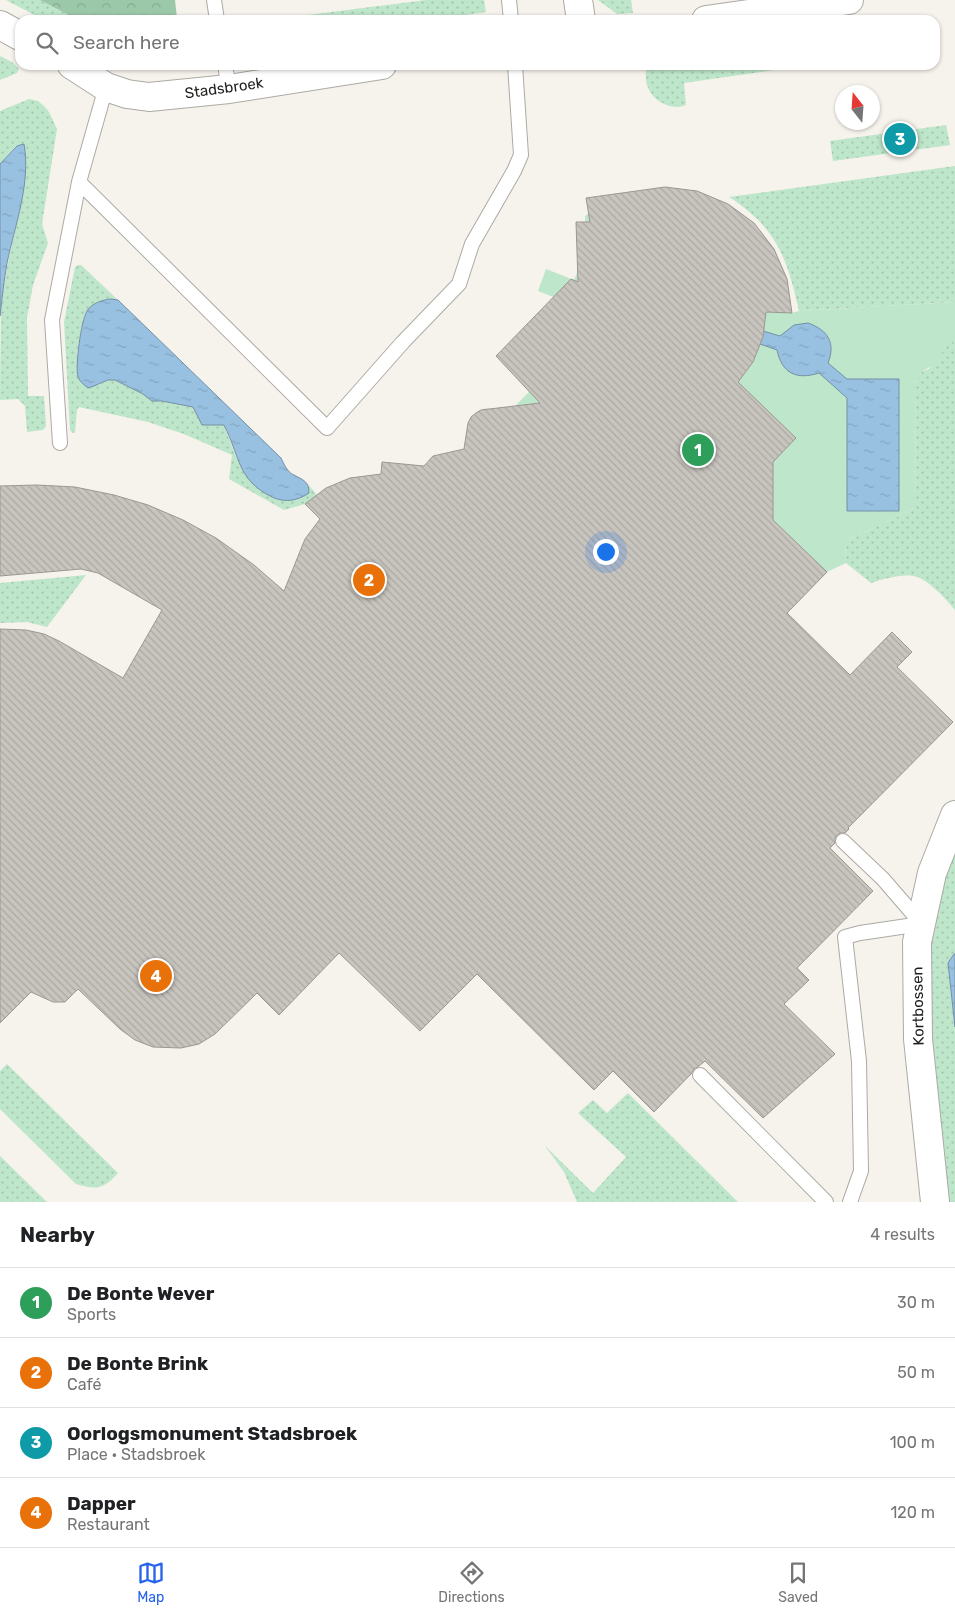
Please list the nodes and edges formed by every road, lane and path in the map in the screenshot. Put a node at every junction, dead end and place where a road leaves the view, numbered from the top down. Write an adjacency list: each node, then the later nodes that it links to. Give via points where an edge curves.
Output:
1 (214, 0): 5 (lane)
2 (510, 0): 6 (lane)
3 (578, 0): 7 (street)
4 (849, 0): 8 (street)
5 (216, 15)
6 (512, 15)
7 (580, 15)
8 (742, 15)
9 (0, 26): 10 (street)
10 (15, 34)
11 (80, 70): 15 (street, Stadsbroek)
12 (317, 70): 14 (street, Stadsbroek)
13 (515, 70): 16 (lane, via 521,155 472,244 459,284 327,428)
14 (226, 77): 15 (street, Stadsbroek, via 149,97)
15 (106, 87): 16 (lane)
16 (79, 182): 17 (lane, via 52,320)
17 (60, 443)
18 (955, 816): 20 (street, Kortbossen, via 932,873)
19 (843, 841): 20 (lane, via 883,879)
20 (921, 924): 23 (lane, via 845,937 859,1061 861,1171); 24 (street, Kortbossen, via 918,942 918,1039)
21 (700, 1075): 22 (lane)
22 (826, 1202)
23 (850, 1202)
24 (934, 1202)

